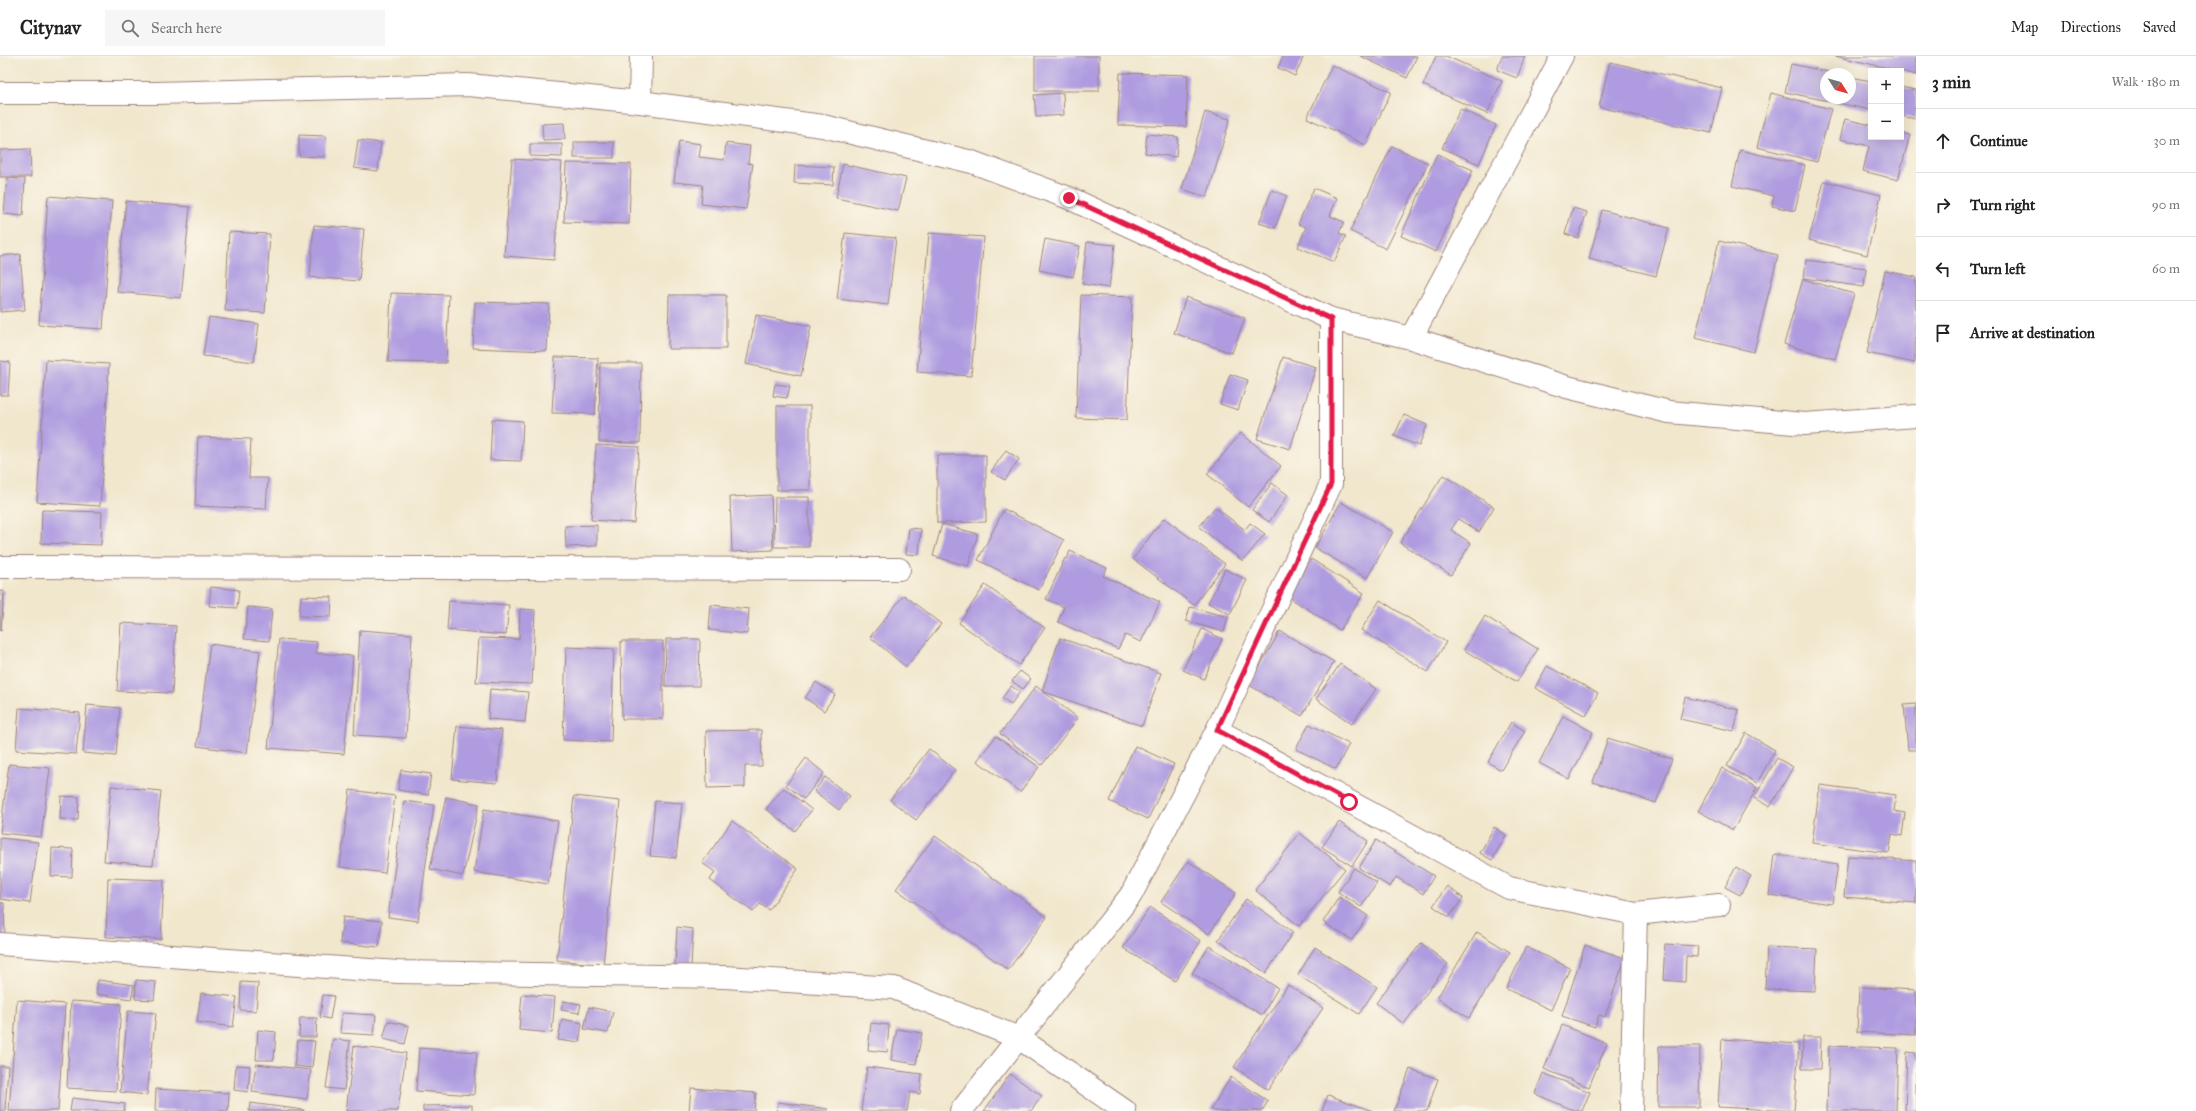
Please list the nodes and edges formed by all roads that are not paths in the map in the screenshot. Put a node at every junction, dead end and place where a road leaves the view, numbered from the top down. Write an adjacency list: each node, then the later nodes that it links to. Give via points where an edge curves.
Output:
1 (641, 56): 4 (street)
2 (1562, 56): 6 (street)
3 (0, 93): 4 (street, via 156,93 468,85)
4 (640, 102): 5 (street, via 823,126 972,162 1069,198)
5 (1331, 319): 6 (street); 10 (street, via 1331,484)
6 (1411, 338): 7 (street, via 1567,387 1669,412 1805,424)
7 (1916, 416)
8 (0, 567): 9 (street)
9 (899, 569)
10 (1217, 730): 12 (street, via 1509,888); 14 (street, via 1131,895)
11 (1719, 905): 12 (street)
12 (1636, 914): 17 (street)
13 (0, 944): 14 (street, via 398,972 725,977 894,988)
14 (1019, 1038): 15 (street); 16 (street)
15 (961, 1111)
16 (1125, 1111)
17 (1631, 1111)

